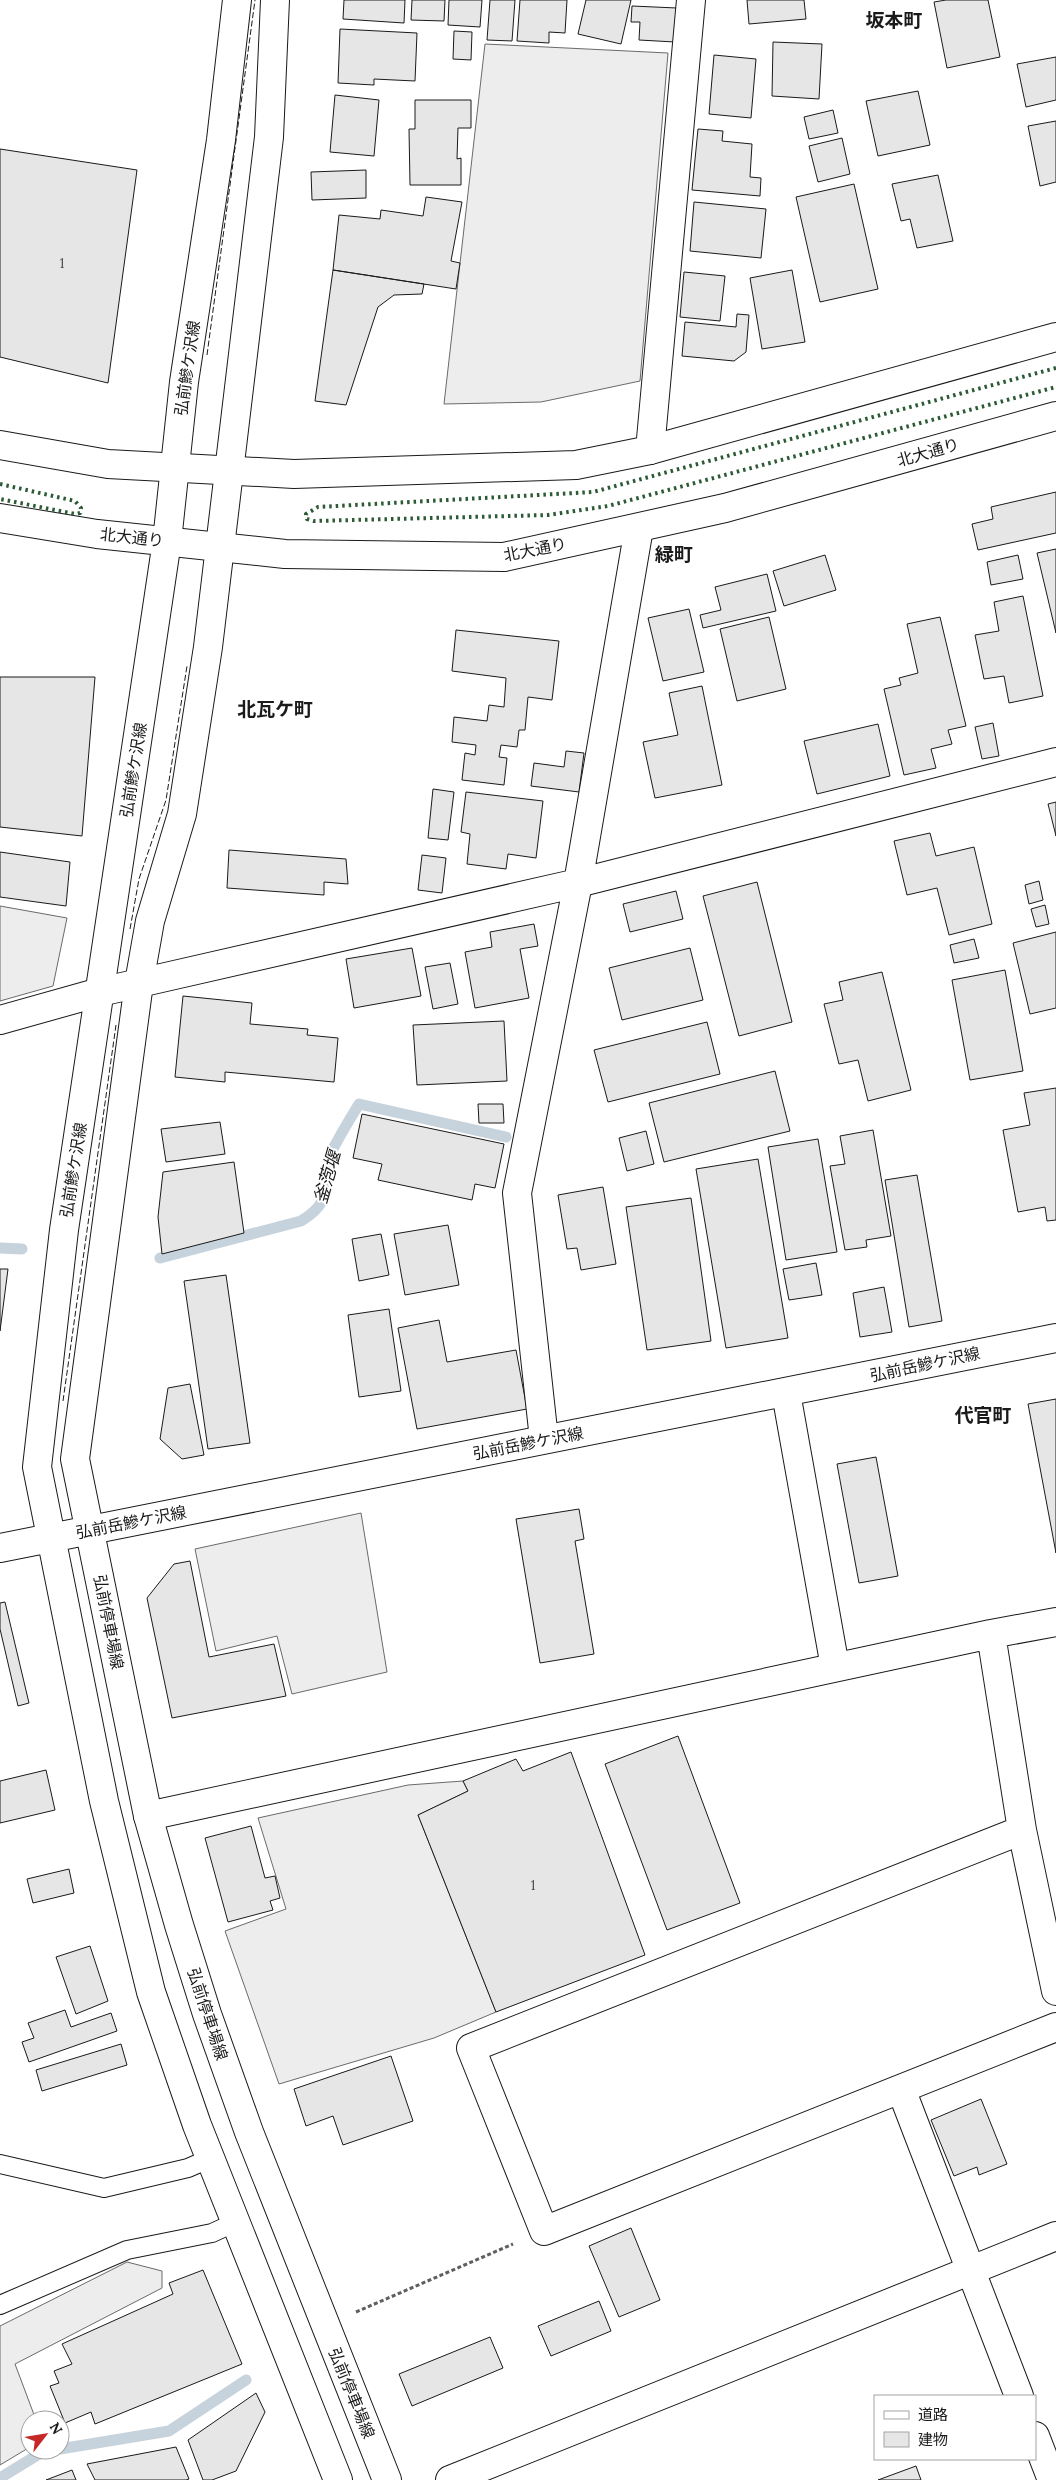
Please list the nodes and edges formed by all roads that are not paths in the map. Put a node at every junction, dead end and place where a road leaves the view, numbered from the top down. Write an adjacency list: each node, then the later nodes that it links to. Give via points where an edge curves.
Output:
1 (237, 0): 8 (street, 弘前鰺ケ沢線, via 221,140)
2 (275, 0): 9 (street, via 269,137)
3 (691, 0): 7 (street)
4 (1056, 337): 7 (street)
5 (1056, 416): 11 (street, 北大通り, via 725,508)
6 (0, 444): 8 (street, via 108,464)
7 (650, 450): 9 (street, via 576,465 294,474)
8 (174, 468): 9 (street); 12 (street, 弘前鰺ケ沢線)
9 (228, 470): 13 (street)
10 (0, 518): 12 (street, 北大通り, via 97,534)
11 (639, 528): 13 (street, 北大通り, via 504,557 285,554); 15 (street)
12 (168, 541): 13 (street, 北大通り); 17 (street, 弘前鰺ケ沢線)
13 (220, 547): 16 (street, via 182,814 150,921)
14 (1056, 762): 15 (street)
15 (578, 882): 16 (street); 21 (street, via 517,1193)
16 (139, 984): 17 (street); 22 (street, via 76,1459)
17 (100, 992): 18 (street); 23 (street, 弘前鰺ケ沢線, via 64,1230 37,1467)
18 (0, 1020)
19 (1056, 1338): 20 (street, 弘前岳鰺ケ沢線)
20 (786, 1393): 21 (street, 弘前岳鰺ケ沢線); 27 (street)
21 (544, 1439): 22 (street, 弘前岳鰺ケ沢線)
22 (90, 1530): 23 (street, 弘前岳鰺ケ沢線); 28 (street, 弘前停車場線)
23 (49, 1538): 24 (street, 弘前岳鰺ケ沢線); 33 (street, via 104,1801 152,1992)
24 (0, 1548)
25 (1056, 1622): 26 (street)
26 (991, 1634): 27 (street); 29 (street)
27 (835, 1667): 28 (street)
28 (148, 1816): 42 (street, 弘前停車場線, via 206,2014 295,2251)
29 (1022, 1830): 30 (street); 32 (street, via 471,2048 544,2232)
30 (1056, 1991)
31 (1056, 2027): 32 (street)
32 (900, 2090): 37 (street)
33 (211, 2158): 34 (lane, via 188,2168 104,2188); 35 (street)
34 (0, 2164)
35 (236, 2222): 38 (lane, via 212,2233 126,2250); 41 (street)
36 (1056, 2236): 37 (street)
37 (970, 2269): 39 (street); 43 (street)
38 (0, 2305)
39 (1019, 2395)
40 (1043, 2441): 44 (street)
41 (338, 2480)
42 (387, 2480)
43 (450, 2480)
44 (1052, 2480)

